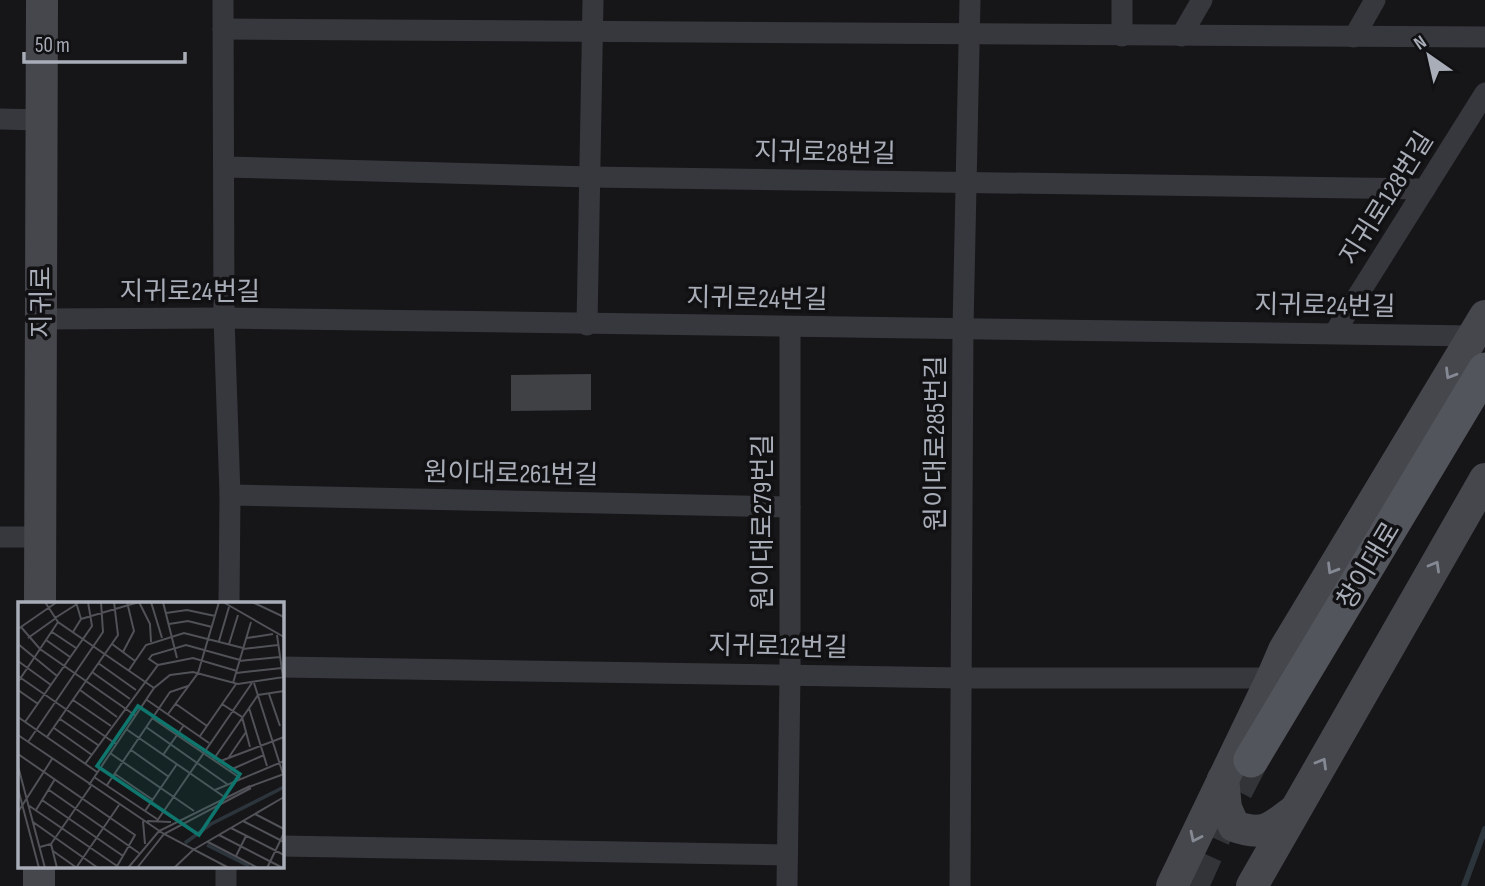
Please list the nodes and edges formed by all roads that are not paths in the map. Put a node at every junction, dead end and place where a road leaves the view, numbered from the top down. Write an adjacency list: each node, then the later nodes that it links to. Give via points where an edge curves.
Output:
1 (42, 0): 17 (main road, 지귀로)
2 (223, 0): 8 (street)
3 (593, 0): 9 (street)
4 (970, 0): 10 (street, 원이대로285번길)
5 (1122, 0): 11 (street)
6 (1202, 0): 12 (street)
7 (1375, 0): 13 (street)
8 (223, 29): 9 (street); 18 (street)
9 (593, 31): 10 (street); 19 (street)
10 (969, 35): 11 (street); 20 (street, 원이대로285번길)
11 (1122, 36): 12 (street)
12 (1181, 36): 13 (street)
13 (1354, 37): 14 (street)
14 (1485, 37)
15 (1485, 93): 21 (street, 지귀로128번길)
16 (0, 119): 17 (street)
17 (42, 120): 23 (main road, 지귀로)
18 (225, 167): 19 (street, 지귀로28번길); 22 (street)
19 (590, 177): 20 (street, 지귀로28번길); 24 (street)
20 (966, 181): 21 (street, 지귀로28번길); 27 (street, 원이대로285번길)
21 (1425, 189): 28 (street, 지귀로128번길)
22 (224, 318): 23 (street, 지귀로24번길); 24 (street, 지귀로24번길); 32 (street)
23 (41, 319): 35 (main road, 지귀로)
24 (587, 325): 26 (street, 지귀로24번길)
25 (1479, 326): 28 (street, 지귀로24번길); 41 (main road, one-way to 41, via 1284,650)
26 (790, 327): 27 (street, 지귀로24번길); 33 (street, 원이대로279번길)
27 (963, 328): 28 (street, 지귀로24번길); 40 (street, 원이대로285번길)
28 (1335, 332)
29 (1485, 370): 30 (main road, 창이대로, via 1260,768)
30 (1485, 408)
31 (1485, 479): 43 (main road, one-way to 31)
32 (230, 495): 33 (street, 원이대로261번길); 37 (street)
33 (790, 507): 39 (street, 원이대로279번길)
34 (0, 537): 35 (street)
35 (40, 537): 36 (main road, 지귀로)
36 (40, 602)
37 (229, 602)
38 (284, 667): 39 (street, 지귀로12번길)
39 (790, 674): 40 (street, 지귀로12번길); 45 (street, 원이대로279번길)
40 (962, 678): 41 (street, 지귀로12번길); 52 (street, 원이대로285번길)
41 (1272, 678): 42 (main road)
42 (1223, 779): 43 (main road, via 1226,808 1234,826 1253,833 1273,826); 48 (main road, one-way to 48)
43 (1295, 809): 53 (main road)
44 (284, 846): 45 (street)
45 (787, 855): 51 (street, 원이대로279번길)
46 (39, 868): 49 (main road)
47 (226, 868): 50 (street)
48 (1172, 884)
49 (39, 886)
50 (226, 886)
51 (787, 886)
52 (960, 886)
53 (1252, 886)

